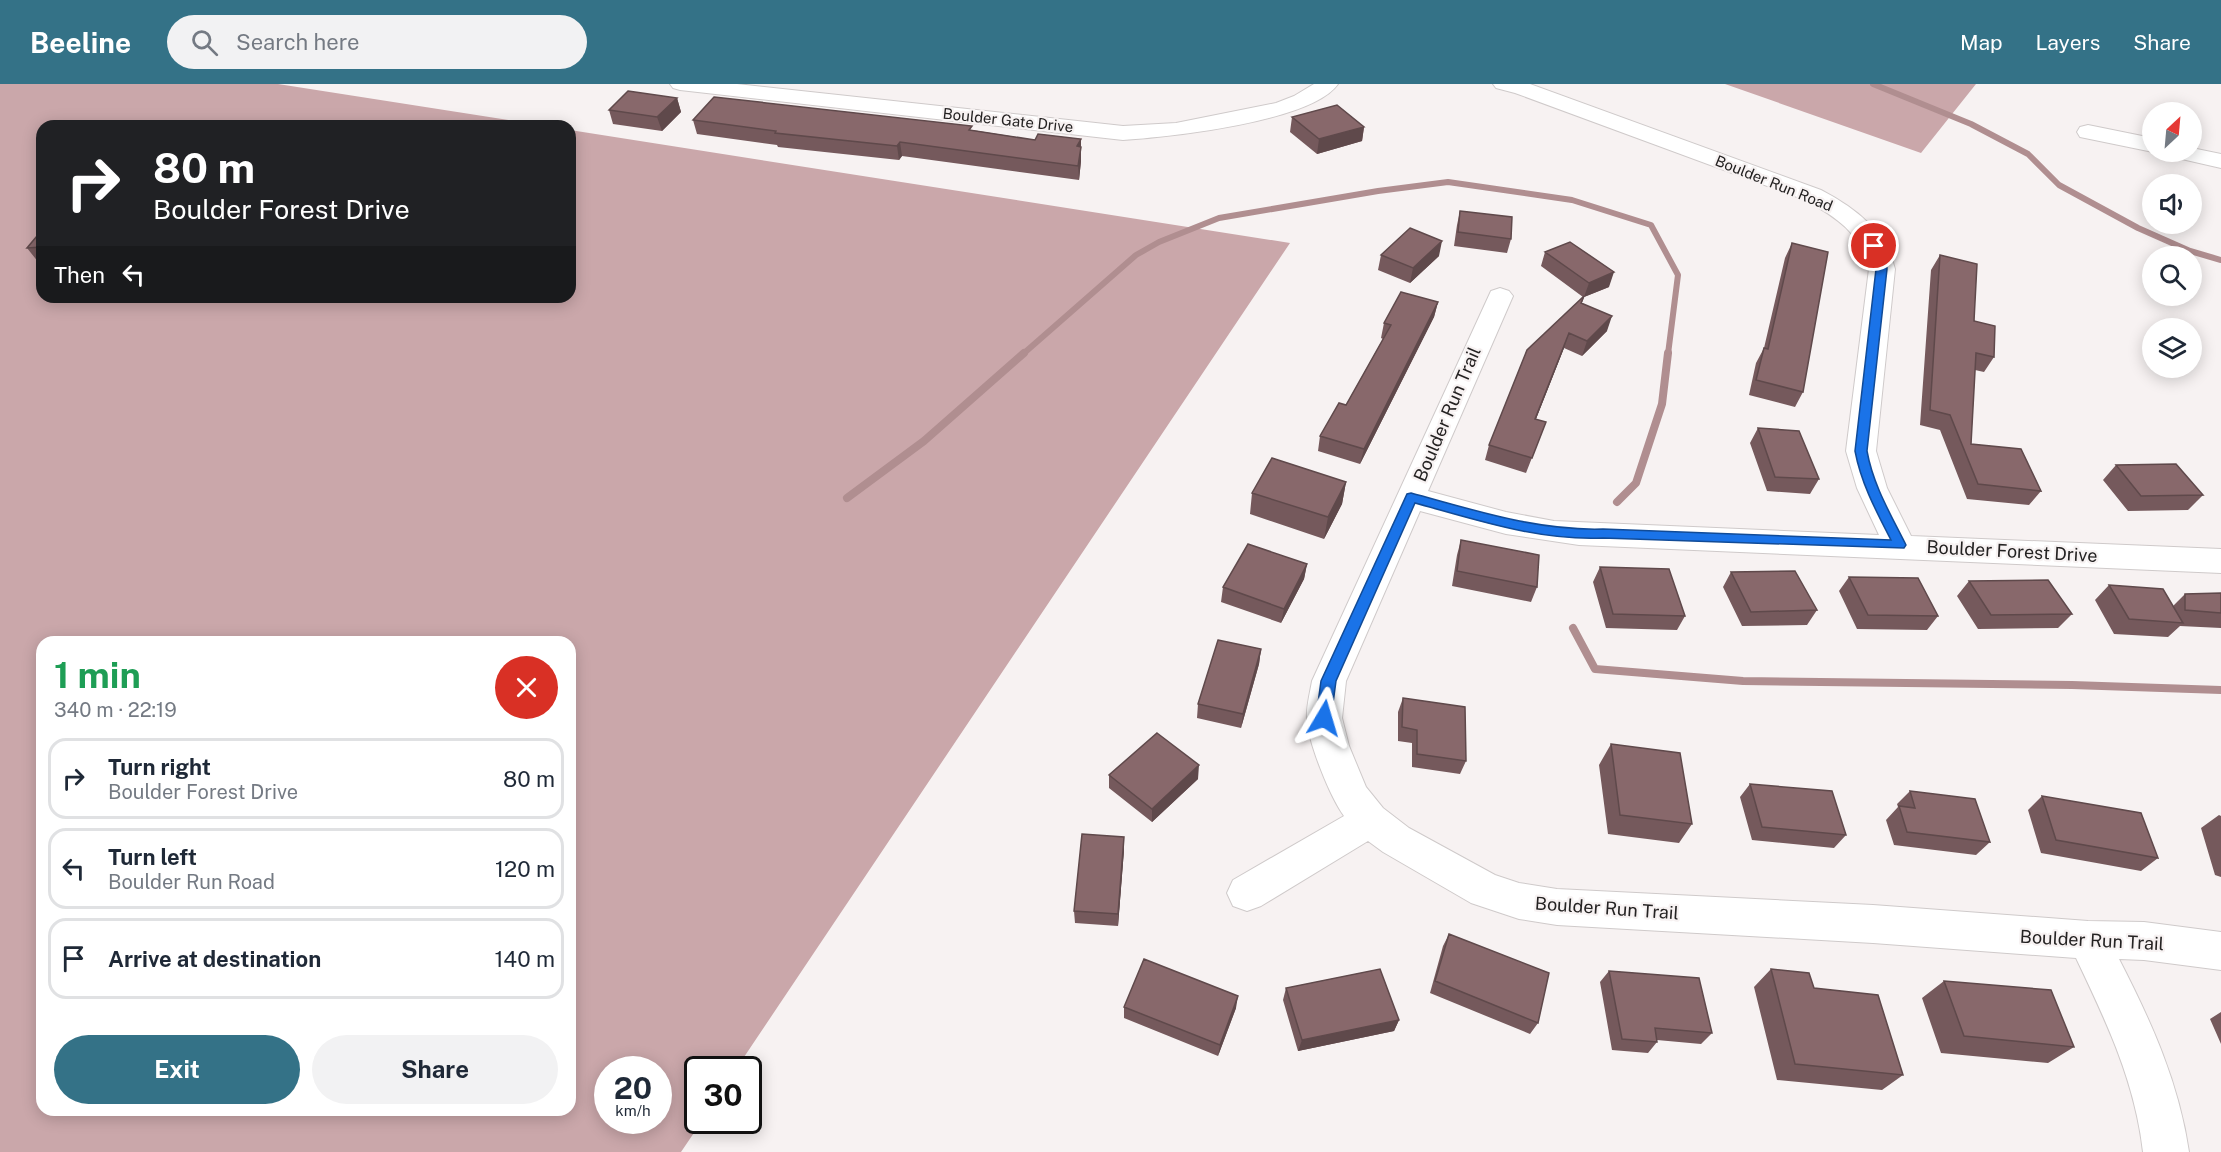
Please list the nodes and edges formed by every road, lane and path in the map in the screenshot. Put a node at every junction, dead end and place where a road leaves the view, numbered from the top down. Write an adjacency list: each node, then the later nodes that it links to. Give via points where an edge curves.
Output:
1 (680, 84): 2 (street, Boulder Gate Drive, via 1123,133 1176,130 1281,108 1302,101)
2 (1328, 84)
3 (1503, 84): 10 (street, Boulder Run Road, via 1813,195 1837,208 1866,234 1881,258 1882,269 1861,451 1878,502)
4 (2088, 132): 5 (street)
5 (2142, 143)
6 (2202, 157): 7 (street)
7 (2221, 161)
8 (1500, 296): 9 (street, Boulder Run Trail)
9 (1411, 497): 10 (street, Boulder Forest Drive, via 1503,523 1571,535); 12 (street, Boulder Run Trail, via 1329,681 1324,718 1330,746 1352,797)
10 (1900, 545): 11 (street, Boulder Forest Drive)
11 (2221, 561)
12 (1370, 820): 13 (street); 14 (street, Boulder Run Trail, via 1396,840 1485,890 1548,906)
13 (1247, 892)
14 (2088, 940): 15 (street, Boulder Run Trail, via 2144,941); 16 (street, via 2137,1041 2154,1089)
15 (2221, 951)
16 (2166, 1152)

